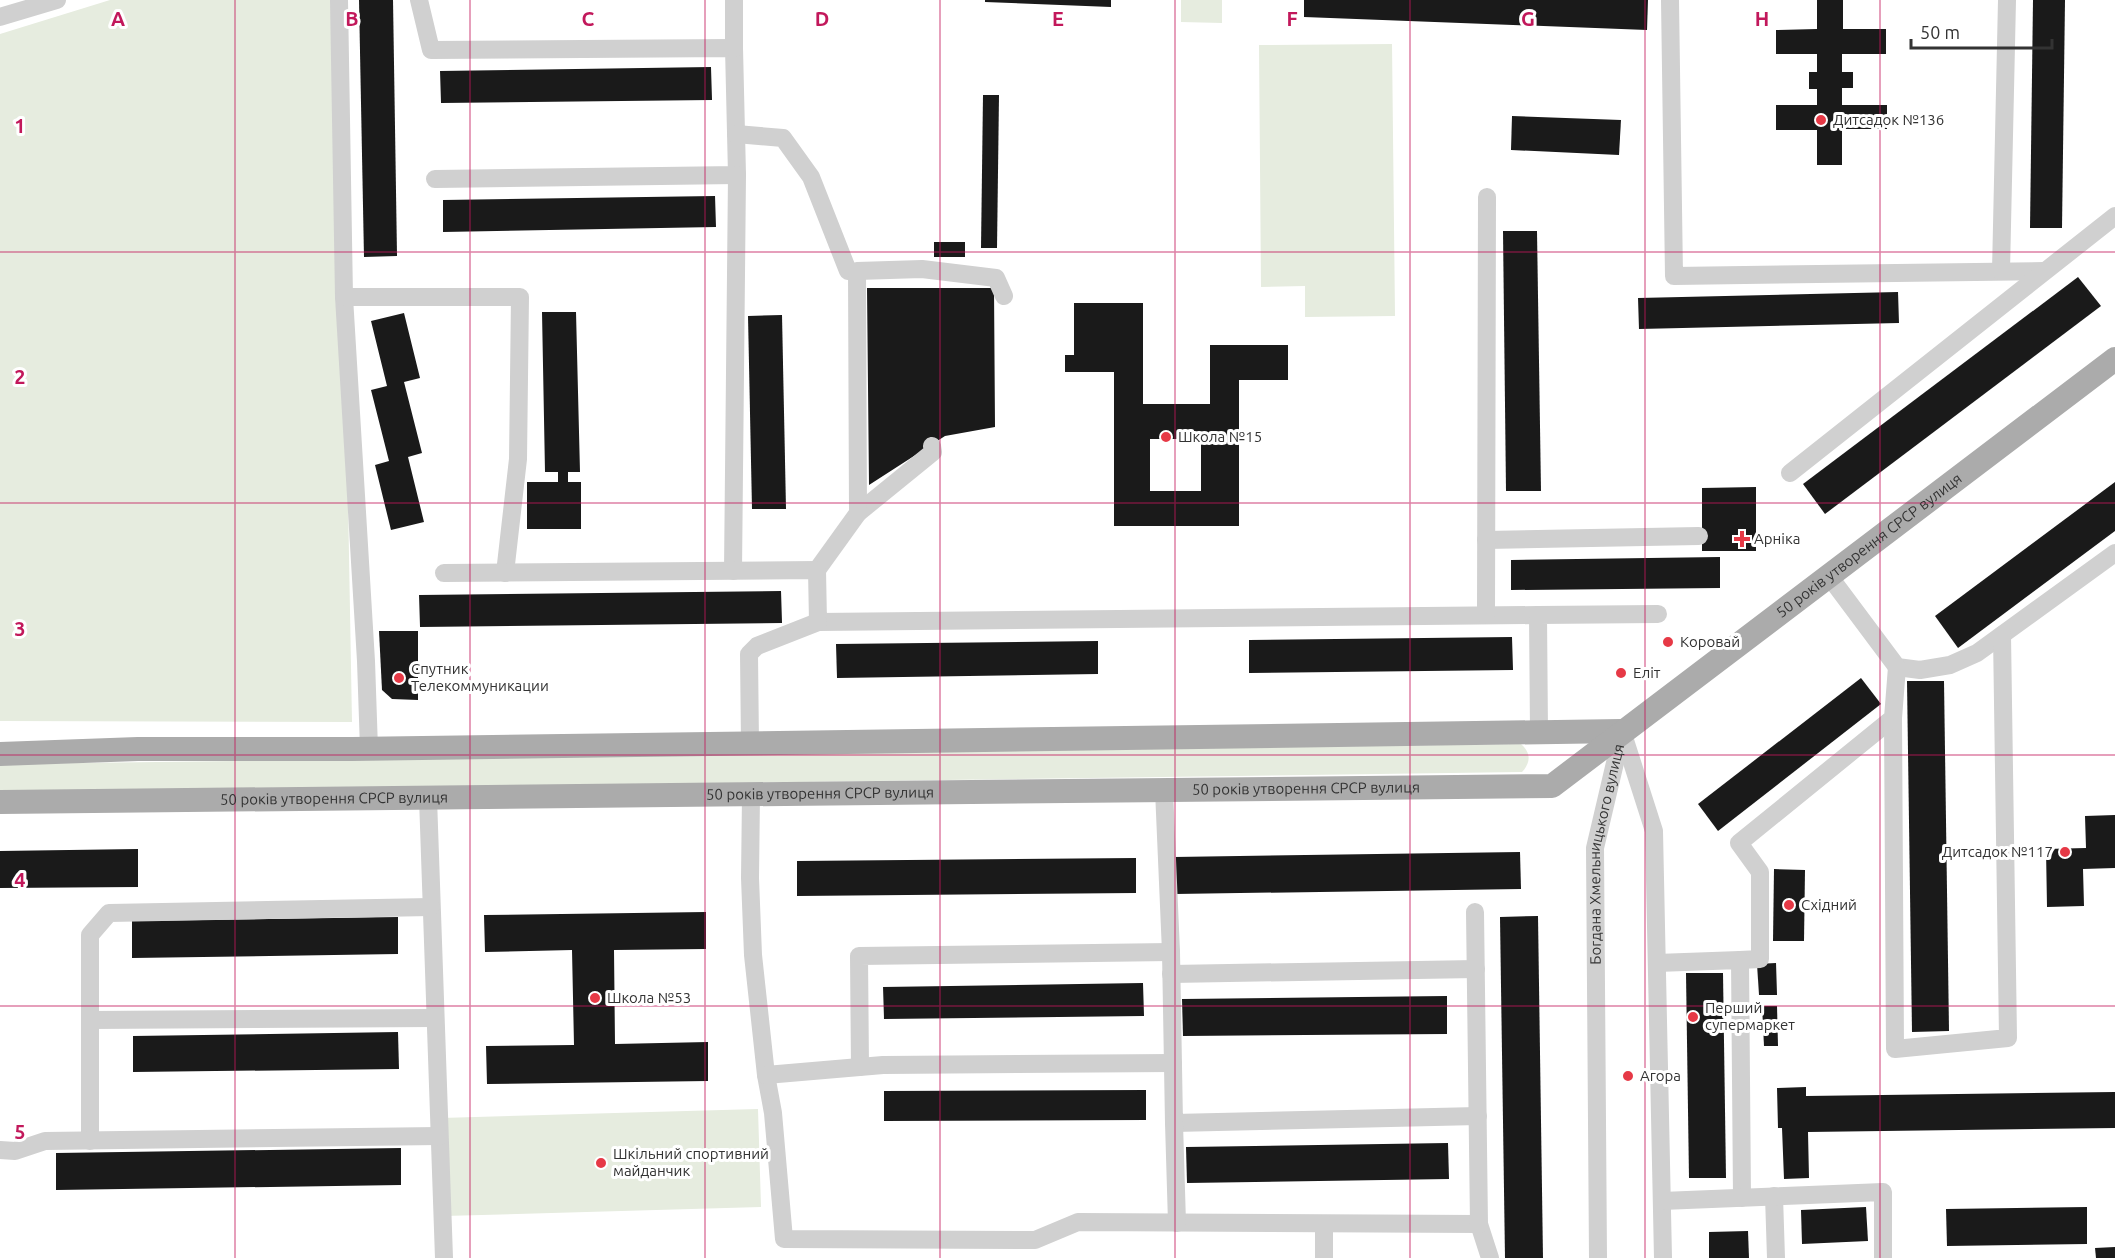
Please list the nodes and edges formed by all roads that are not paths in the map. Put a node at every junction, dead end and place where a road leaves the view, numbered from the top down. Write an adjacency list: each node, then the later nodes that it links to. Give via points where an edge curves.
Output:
1 (57, 0): 7 (street)
2 (339, 0): 18 (street)
3 (418, 0): 8 (street, via 431,50)
4 (734, 0): 8 (street)
5 (1671, 0): 16 (street, via 1674,276)
6 (2007, 0): 16 (street)
7 (0, 17)
8 (734, 48): 9 (street)
9 (736, 134): 10 (street); 14 (street, via 783,138 811,177)
10 (737, 174): 11 (street); 26 (street)
11 (435, 179)
12 (1487, 197): 24 (street)
13 (2115, 216): 15 (street)
14 (848, 271)
15 (2044, 271): 16 (street); 21 (street)
16 (2001, 272)
17 (1004, 296): 22 (street, via 996,278 922,269 857,271)
18 (344, 297): 29 (street, via 520,297 518,459); 41 (street)
19 (2115, 359): 30 (main road, 50 років утворення СРСР вулиця)
20 (932, 446): 22 (street, via 933,452)
21 (1790, 473)
22 (858, 513): 27 (street)
23 (1699, 536): 24 (street)
24 (1486, 540): 32 (street)
25 (2115, 553): 35 (street)
26 (733, 570): 27 (street); 29 (street)
27 (817, 570): 34 (street)
28 (444, 573): 29 (street)
29 (505, 573)
30 (1829, 576): 36 (street); 38 (main road, 50 років утворення СРСР вулиця)
31 (1658, 614): 33 (street)
32 (1486, 615): 33 (street); 34 (street)
33 (1538, 615): 39 (street)
34 (818, 622): 40 (street, via 757,646 749,654)
35 (2002, 635): 36 (street, via 1977,653 1950,665 1920,670); 37 (street, via 2008,1038 1895,1049)
36 (1897, 667): 37 (street)
37 (1893, 718): 50 (street, via 1739,843 1760,872 1760,959)
38 (1622, 731): 39 (main road); 43 (main road, 50 років утворення СРСР вулиця, via 1552,786); 51 (street, Богдана Хмельницького вулиця, via 1654,831); 76 (street, Богдана Хмельницького вулиця, via 1595,848)
39 (1539, 732): 40 (main road)
40 (750, 744): 41 (main road)
41 (369, 749): 42 (main road, via 138,749)
42 (0, 754)
43 (1164, 790): 44 (main road, 50 років утворення СРСР вулиця); 49 (street)
44 (751, 795): 45 (main road, 50 років утворення СРСР вулиця); 58 (street, via 753,955)
45 (428, 798): 46 (main road, 50 років утворення СРСР вулиця); 47 (street)
46 (0, 802)
47 (431, 907): 54 (street); 55 (street, via 109,913 90,935)
48 (1475, 912): 52 (street)
49 (1171, 952): 53 (street); 57 (street, via 859,956)
50 (1740, 960): 51 (street); 65 (street)
51 (1657, 963): 66 (street, Богдана Хмельницького вулиця)
52 (1476, 969): 53 (street); 59 (street)
53 (1172, 974): 56 (street)
54 (435, 1018): 55 (street); 61 (street)
55 (90, 1020): 62 (street)
56 (1173, 1064): 57 (street); 60 (street)
57 (860, 1067): 58 (street)
58 (766, 1075): 70 (street)
59 (1478, 1116): 60 (street); 69 (street)
60 (1174, 1123): 67 (street)
61 (438, 1136): 62 (street); 72 (street)
62 (90, 1141): 63 (street, via 45,1141 15,1151)
63 (0, 1150)
64 (1774, 1196): 65 (street); 78 (street); 79 (street, via 1883,1192)
65 (1742, 1198): 66 (street)
66 (1662, 1201): 77 (street, Богдана Хмельницького вулиця)
67 (1177, 1223): 68 (street); 71 (street, via 1078,1222)
68 (1324, 1224): 69 (street); 74 (street)
69 (1479, 1224): 75 (street)
70 (784, 1239): 71 (street); 73 (street)
71 (1035, 1249)
72 (444, 1258)
73 (786, 1258)
74 (1324, 1258)
75 (1490, 1258)
76 (1598, 1258)
77 (1663, 1258)
78 (1776, 1258)
79 (1883, 1258)

